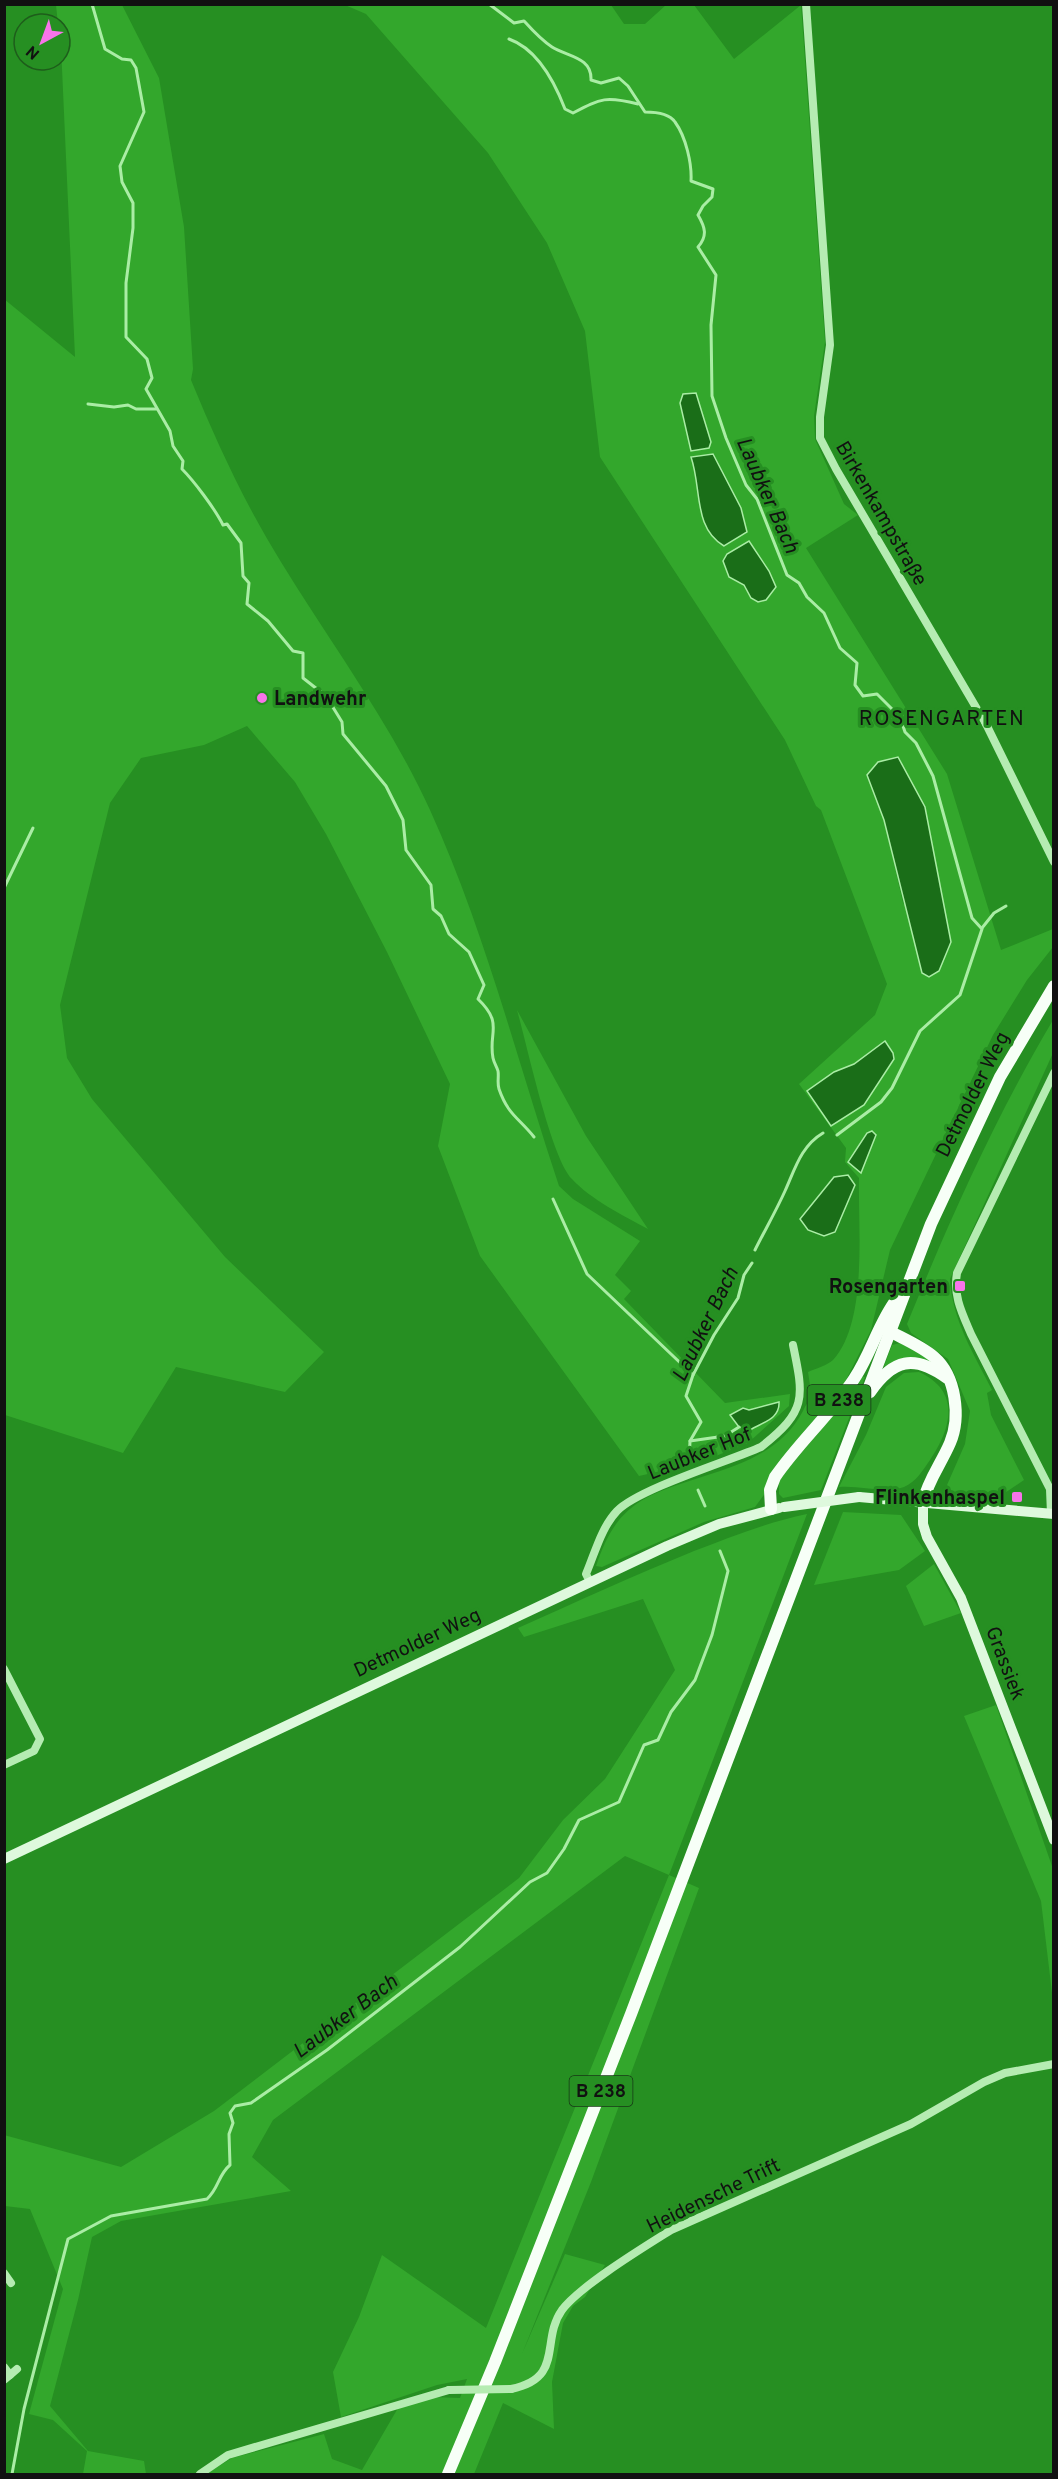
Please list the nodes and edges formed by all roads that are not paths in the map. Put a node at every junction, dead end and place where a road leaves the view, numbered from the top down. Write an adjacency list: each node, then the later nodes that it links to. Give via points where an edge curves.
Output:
1 (806, 4): 2 (street, Birkenkampstraße, via 830,345 820,438 987,726)
2 (1053, 862)
3 (1053, 986): 5 (main road, Detmolder Weg / B 238, via 1000,1077)
4 (1053, 1073): 12 (street, via 957,1273 955,1286 971,1334 1050,1489)
5 (907, 1285): 6 (main road, B 238); 11 (main road, B 238, via 845,1393 775,1477 770,1490)
6 (889, 1331): 8 (main road, via 932,1355); 9 (main road, B 238)
7 (794, 1345): 13 (street, Laubker Hof, via 801,1397 777,1435 761,1447 644,1494 617,1511 603,1532 586,1574)
8 (948, 1379): 9 (main road, via 920,1363 908,1362 887,1372); 10 (main road, via 955,1408 954,1427)
9 (862, 1402): 25 (main road, B 238, via 631,2014)
10 (923, 1502): 11 (street, Detmolder Weg, bridge, via 834,1498); 12 (street, Detmolder Weg); 16 (street, Grassiek, via 927,1537 961,1598)
11 (771, 1509): 13 (street, Detmolder Weg, via 693,1534)
12 (1052, 1514)
13 (590, 1582): 17 (street, Detmolder Weg)
14 (4, 1669): 15 (street, via 39,1733 39,1745)
15 (4, 1765)
16 (1053, 1840)
17 (4, 1859)
18 (1053, 2064): 24 (street, Heidensche Trift, bridge, via 1005,2073 984,2082 911,2124 671,2230 562,2310 546,2366 528,2385 449,2390 228,2455)
19 (4, 2273): 20 (street)
20 (11, 2283)
21 (4, 2367): 23 (street)
22 (17, 2369): 23 (street)
23 (7, 2378)
24 (200, 2475)
25 (448, 2475)

